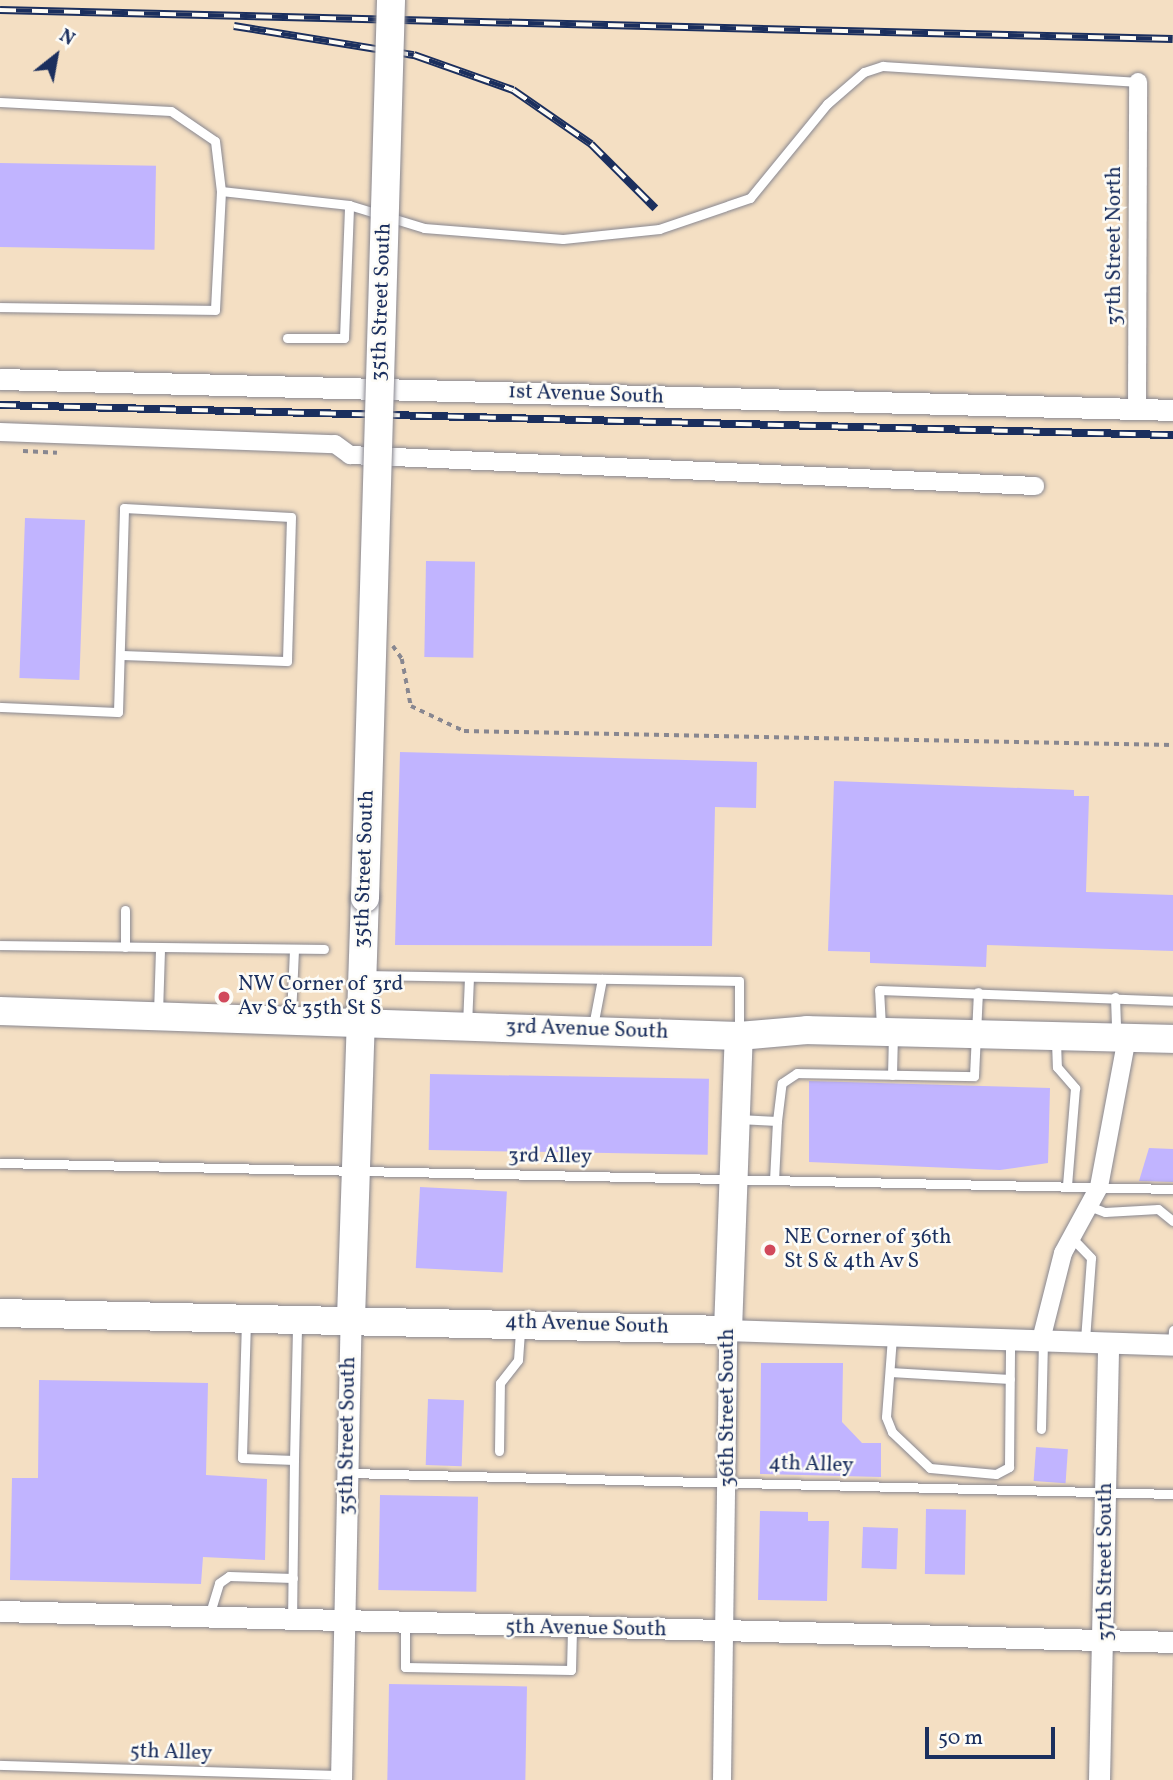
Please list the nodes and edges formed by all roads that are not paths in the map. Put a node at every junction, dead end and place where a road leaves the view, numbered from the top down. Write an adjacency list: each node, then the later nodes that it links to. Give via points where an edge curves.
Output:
1 (391, 0): 23 (main road, 35th Street South, bridge)
2 (1138, 82): 5 (lane, via 883,66 864,72 827,104 750,198 659,229 549,238 424,228); 10 (street, 37th Street North)
3 (0, 102): 4 (lane, via 171,111 215,142)
4 (221, 191): 5 (lane); 6 (lane, via 215,310)
5 (349, 205): 7 (lane, via 344,338)
6 (0, 307)
7 (288, 338)
8 (0, 379): 9 (street, 1st Avenue South)
9 (375, 389): 10 (street, 1st Avenue South); 13 (lane)
10 (1137, 410): 11 (street, 1st Avenue South)
11 (1173, 410)
12 (0, 432): 13 (street, via 335,444 350,455)
13 (374, 456): 14 (street)
14 (1035, 486)
15 (120, 655): 15 (lane, via 124,508 291,517 286,661); 16 (lane, via 117,712)
16 (0, 707)
17 (125, 910): 19 (lane)
18 (0, 945): 19 (lane)
19 (125, 947): 20 (lane)
20 (160, 948): 22 (lane); 30 (lane)
21 (324, 949): 22 (lane)
22 (294, 950): 31 (lane)
23 (362, 975): 24 (lane); 32 (main road, 35th Street South)
24 (469, 977): 25 (lane); 33 (lane)
25 (602, 979): 34 (lane); 37 (lane, via 739,981)
26 (978, 992): 27 (lane); 35 (lane, via 879,990); 36 (lane)
27 (1115, 997): 28 (lane); 39 (lane)
28 (1173, 1001)
29 (0, 1011): 30 (main road, 3rd Avenue South)
30 (158, 1014): 31 (main road, 3rd Avenue South)
31 (291, 1017): 32 (main road, 3rd Avenue South)
32 (361, 1019): 33 (main road, 3rd Avenue South); 45 (main road, 35th Street South)
33 (467, 1026): 34 (main road, 3rd Avenue South)
34 (592, 1030): 37 (main road, 3rd Avenue South)
35 (887, 1032): 36 (main road, 3rd Avenue South); 37 (main road, 3rd Avenue South); 41 (lane)
36 (977, 1034): 38 (main road, 3rd Avenue South); 41 (lane, via 974,1076)
37 (739, 1036): 42 (main road, 36th Street South)
38 (1055, 1036): 39 (main road, 3rd Avenue South); 48 (lane, via 1057,1067 1074,1088)
39 (1121, 1038): 40 (main road, 3rd Avenue South); 49 (street)
40 (1173, 1039)
41 (892, 1075): 43 (lane, via 788,1076)
42 (737, 1119): 43 (lane); 46 (main road, 36th Street South)
43 (777, 1121): 47 (lane)
44 (0, 1163): 45 (lane, 3rd Alley)
45 (355, 1170): 46 (lane, 3rd Alley); 57 (main road, 35th Street South)
46 (735, 1179): 47 (lane, 3rd Alley); 59 (main road, 36th Street South)
47 (774, 1180): 48 (lane, 3rd Alley)
48 (1068, 1186): 49 (lane, 3rd Alley)
49 (1099, 1187): 50 (lane, 3rd Alley); 51 (street)
50 (1173, 1189)
51 (1088, 1206): 52 (lane, via 1105,1212 1158,1209); 53 (street)
52 (1173, 1221)
53 (1072, 1237): 63 (street); 64 (lane, via 1091,1258)
54 (0, 1312): 55 (main road, 4th Avenue South)
55 (246, 1316): 56 (main road, 4th Avenue South); 71 (lane, via 242,1458)
56 (297, 1317): 57 (main road, 4th Avenue South); 71 (lane)
57 (351, 1318): 58 (main road, 4th Avenue South); 72 (street, 35th Street South)
58 (520, 1323): 59 (main road, 4th Avenue South); 70 (lane, via 518,1360 500,1383)
59 (728, 1330): 61 (street, 4th Avenue South); 73 (street, 36th Street South)
60 (1173, 1330): 66 (lane)
61 (892, 1334): 62 (street, 4th Avenue South); 67 (lane)
62 (1010, 1336): 63 (street, 4th Avenue South); 68 (lane)
63 (1042, 1336): 64 (street, 4th Avenue South); 69 (lane)
64 (1085, 1341): 65 (street, 4th Avenue South)
65 (1108, 1344): 66 (street, 4th Avenue South); 74 (street, 37th Street South)
66 (1173, 1345)
67 (890, 1372): 68 (lane); 68 (lane, via 892,1432 930,1468 996,1474 1009,1467)
68 (1010, 1379)
69 (1041, 1429)
70 (499, 1451)
71 (294, 1460): 76 (lane)
72 (347, 1473): 73 (lane, 4th Alley); 80 (street, 35th Street South)
73 (729, 1479): 74 (lane, 4th Alley); 83 (street, 36th Street South)
74 (1107, 1493): 75 (lane, 4th Alley); 84 (street, 37th Street South)
75 (1173, 1494)
76 (293, 1578): 78 (lane, via 229,1576 219,1583); 79 (lane)
77 (0, 1611): 78 (street, 5th Avenue South)
78 (209, 1618): 79 (street, 5th Avenue South)
79 (292, 1620): 80 (street, 5th Avenue South)
80 (343, 1622): 81 (street, 5th Avenue South); 88 (street, 35th Street South)
81 (405, 1624): 82 (street, 5th Avenue South); 82 (lane, via 404,1667 571,1670)
82 (572, 1628): 83 (street, 5th Avenue South)
83 (723, 1632): 84 (street, 5th Avenue South); 89 (street, 36th Street South)
84 (1106, 1640): 85 (street, 5th Avenue South); 90 (street, 37th Street South)
85 (1173, 1642)
86 (0, 1765): 87 (lane, 5th Alley)
87 (296, 1777): 88 (lane, 5th Alley)
88 (341, 1778)
89 (722, 1780)
90 (1099, 1780)

